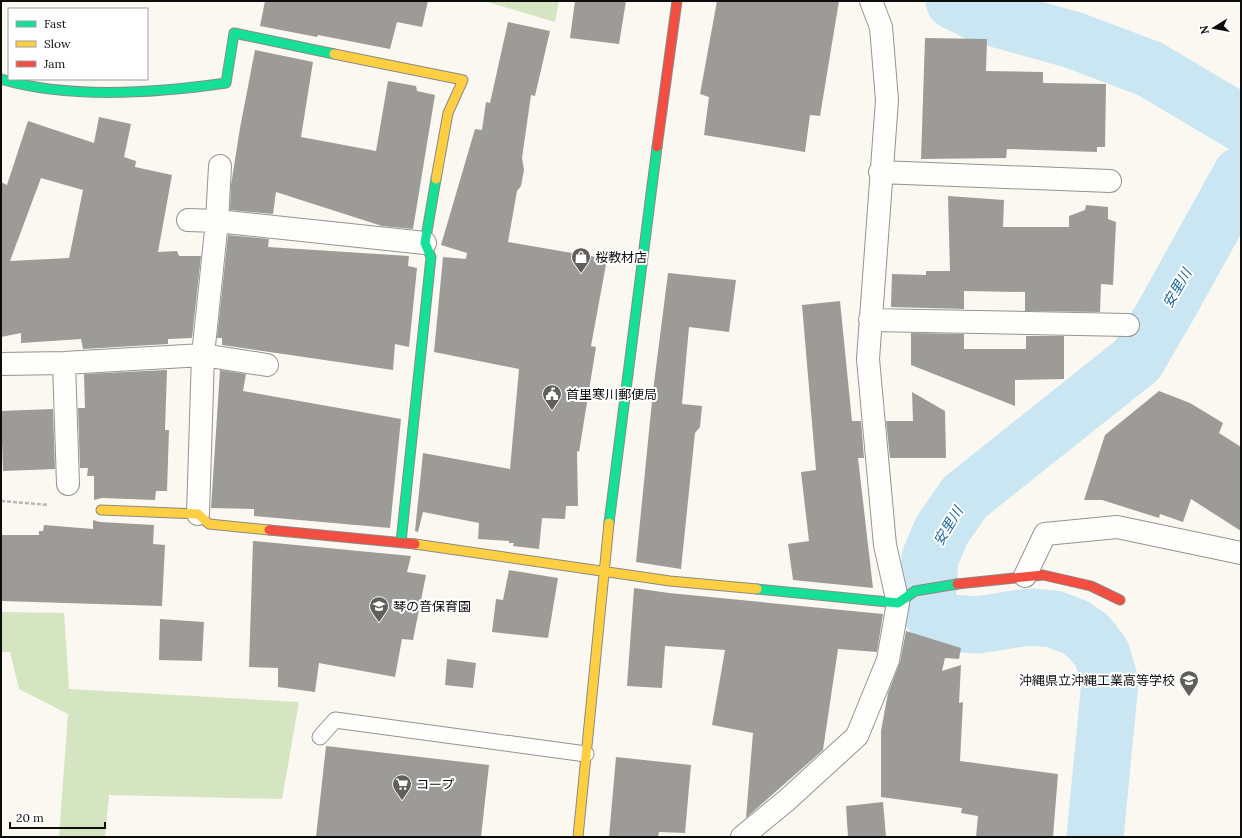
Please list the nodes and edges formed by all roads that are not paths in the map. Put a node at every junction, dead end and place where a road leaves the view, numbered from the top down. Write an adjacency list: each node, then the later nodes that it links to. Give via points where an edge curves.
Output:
1 (677, 1): 21 (street)
2 (871, 1): 5 (street, via 881,27 887,100)
3 (1, 79): 9 (street, via 16,84 57,90 138,92 226,83 234,33 463,80 448,113)
4 (220, 166): 8 (street)
5 (880, 172): 6 (street); 10 (street)
6 (1110, 181)
7 (188, 220): 8 (street)
8 (216, 221): 9 (street); 12 (street)
9 (425, 243): 19 (street, via 431,257)
10 (870, 320): 11 (street); 23 (street, via 868,359 885,545)
11 (1128, 325)
12 (203, 355): 13 (street); 15 (street); 18 (street)
13 (64, 363): 14 (street); 16 (street)
14 (1, 364)
15 (267, 365)
16 (68, 484)
17 (102, 510): 18 (street)
18 (198, 514): 19 (street, via 209,524)
19 (401, 542): 21 (street)
20 (1241, 554): 22 (street, via 1117,528 1045,534)
21 (603, 570): 23 (street, via 670,581); 26 (street)
22 (1025, 576): 23 (street, via 952,584); 24 (street, via 1044,575 1091,586)
23 (906, 597): 28 (street, via 888,660 857,736)
24 (1120, 600)
25 (320, 737): 26 (lane, via 335,720)
26 (586, 754): 27 (street)
27 (578, 837)
28 (742, 837)

